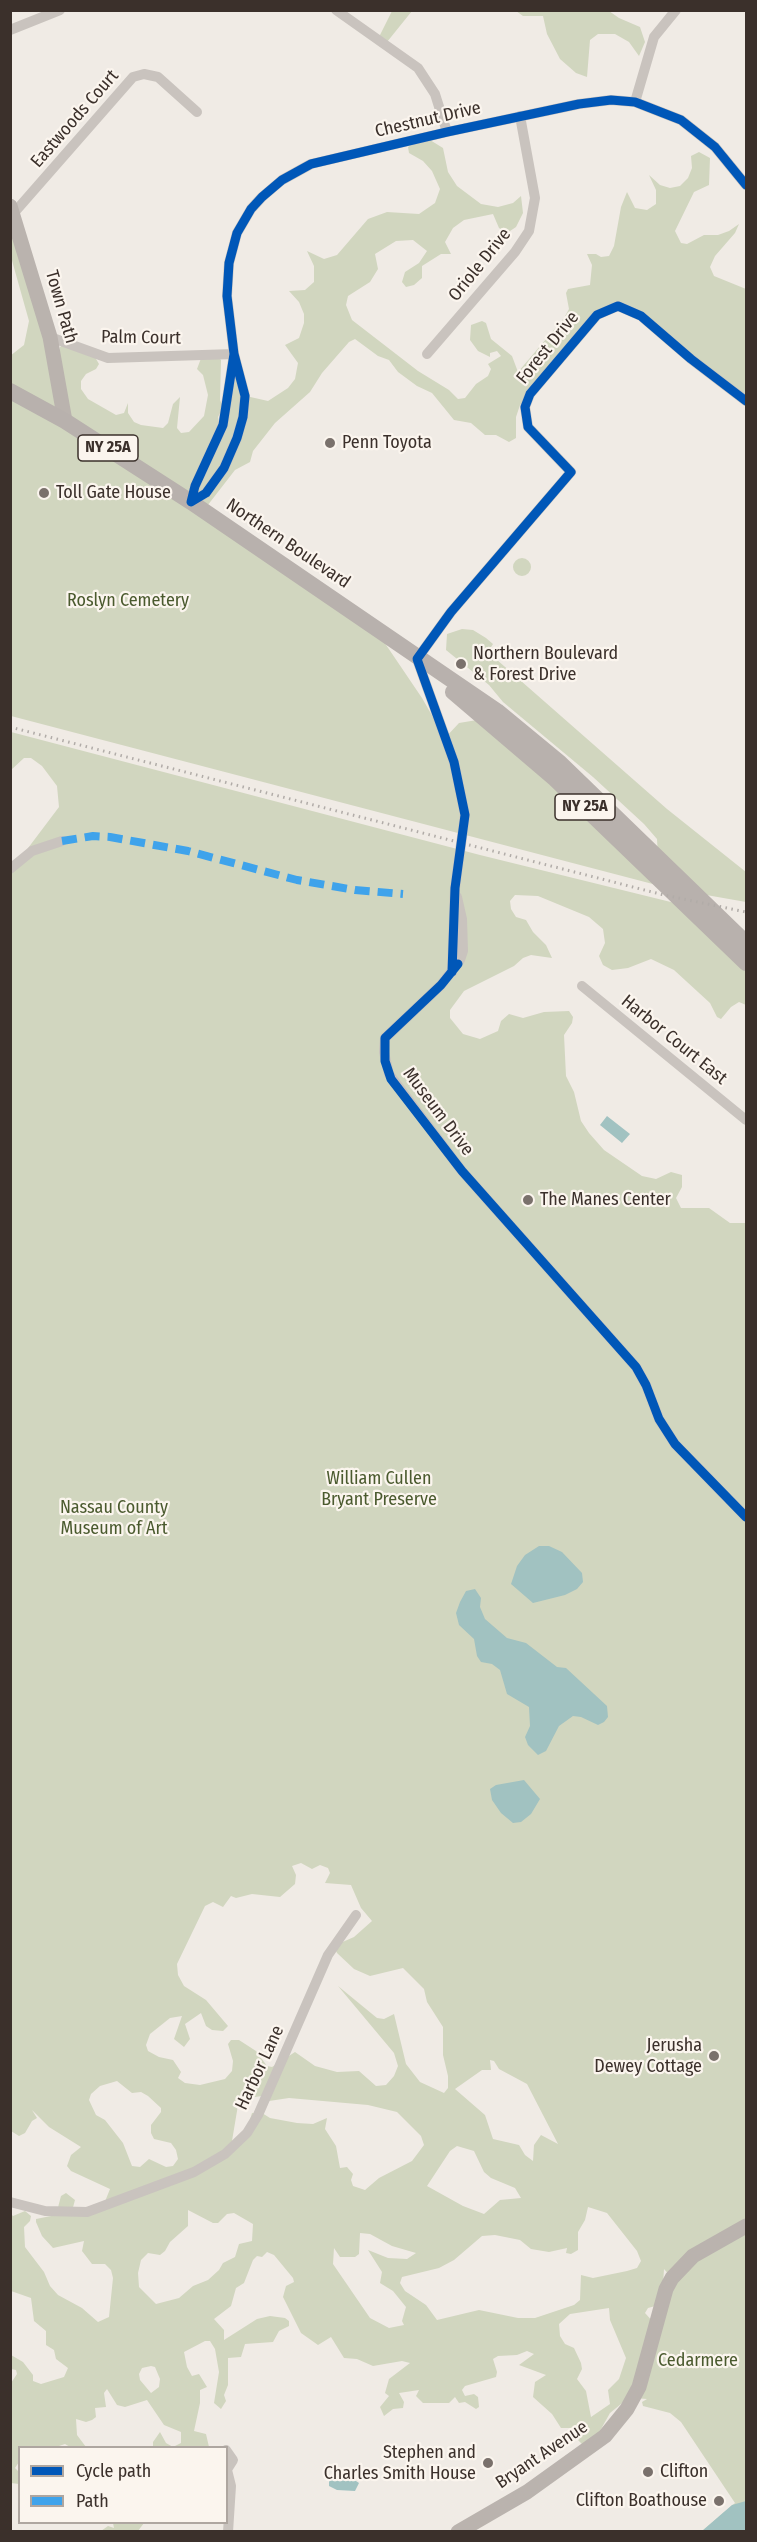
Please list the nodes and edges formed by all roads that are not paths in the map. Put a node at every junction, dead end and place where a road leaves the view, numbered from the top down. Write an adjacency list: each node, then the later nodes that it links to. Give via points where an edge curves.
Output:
1 (60, 10): 4 (street)
2 (336, 10): 8 (street, via 418,68 435,94)
3 (676, 10): 5 (street, via 649,48)
4 (10, 30)
5 (635, 102): 7 (street, Chestnut Drive, via 594,101); 9 (street, Chestnut Drive, via 676,118 704,137)
6 (197, 112): 10 (street, Eastwoods Court, via 158,77 133,77)
7 (520, 117): 8 (street, Chestnut Drive); 13 (street, Oriole Drive, via 536,198 529,231)
8 (447, 132): 12 (street, Chestnut Drive, via 311,165 282,180 262,197 243,223 229,263 227,296)
9 (747, 185)
10 (12, 210): 11 (main road, Town Path)
11 (50, 337): 12 (street, Palm Court, via 108,358); 16 (main road, Town Path)
12 (234, 354): 17 (street, Chestnut Drive, via 223,426 195,486); 17 (street, Chestnut Drive, via 245,396 237,438 217,480)
13 (427, 354)
14 (10, 391): 16 (main road, Northern Boulevard / NY 25A)
15 (747, 401): 18 (street, Forest Drive, via 641,315 618,306 597,315 530,394 525,407 528,427 571,472)
16 (65, 421): 17 (main road, Northern Boulevard / NY 25A)
17 (192, 502): 18 (main road, Northern Boulevard / NY 25A)
18 (417, 659): 21 (main road, Northern Boulevard / NY 25A, via 497,711 560,763); 22 (main road, Northern Boulevard / NY 25A, via 555,779); 25 (street, Museum Drive, via 462,791 466,820 455,888 452,972 385,1038 385,1061 391,1079 475,1186 636,1367 675,1444)
19 (62, 841): 20 (street, via 32,851)
20 (10, 868)
21 (747, 943)
22 (747, 963)
23 (582, 986): 24 (street, Harbor Court East)
24 (747, 1120)
25 (747, 1517)
26 (356, 1915): 27 (street, Harbor Lane, via 328,1954 258,2115 247,2133 225,2154 194,2172 87,2212 45,2211)
27 (10, 2202)
28 (747, 2226): 33 (main road, Bryant Avenue, via 693,2256 672,2278 639,2387 605,2436 527,2492)
29 (228, 2453): 30 (street, via 233,2460)
30 (228, 2469)
31 (228, 2475): 32 (street)
32 (228, 2532)
33 (458, 2532)

